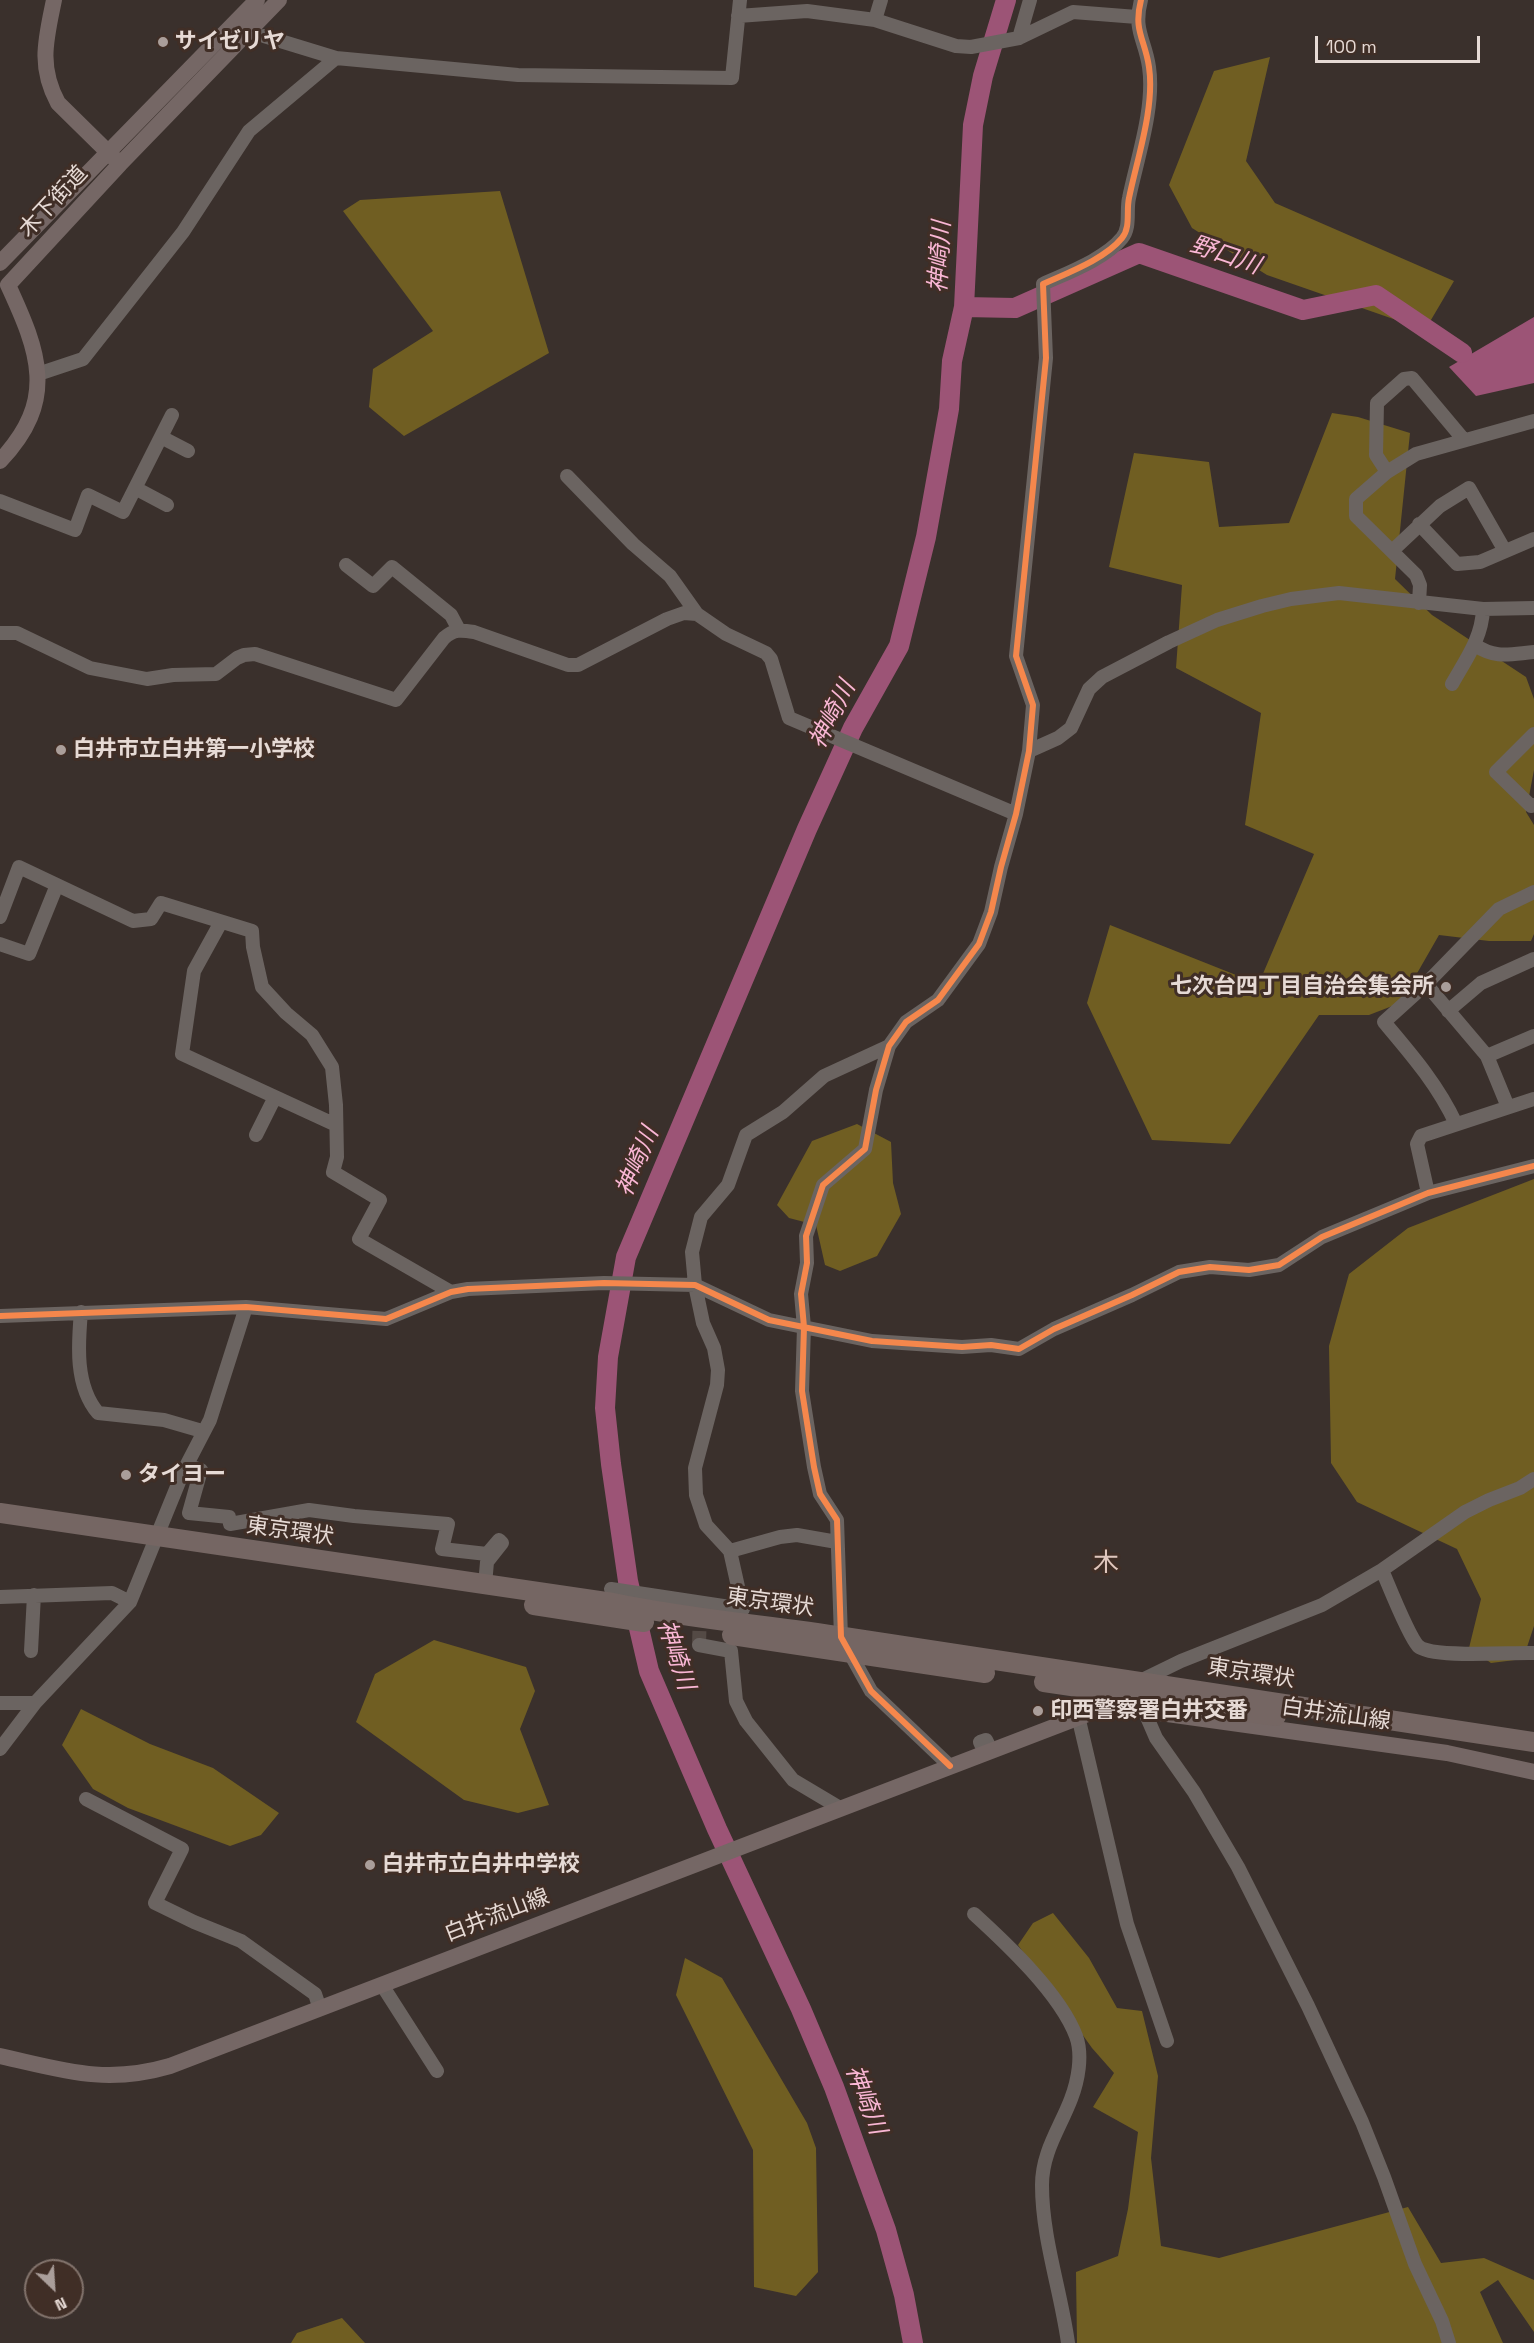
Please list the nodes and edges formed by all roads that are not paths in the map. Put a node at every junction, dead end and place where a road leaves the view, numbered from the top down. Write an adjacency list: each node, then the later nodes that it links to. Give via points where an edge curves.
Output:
1 (257, 0): 14 (main road)
2 (279, 0): 15 (main road)
3 (740, 0): 8 (street)
4 (881, 0): 10 (street)
5 (1030, 0): 12 (street)
6 (1141, 0): 9 (street)
7 (50, 1): 14 (main road, 木下街道, via 44,54 52,91 58,103)
8 (738, 16): 10 (street, via 807,11); 13 (street, via 732,78 519,75)
9 (1137, 17): 12 (street, via 1073,12); 45 (street, via 1149,68 1148,110 1123,237 1090,262 1043,284 1046,358 1016,656 1033,705)
10 (875, 20): 12 (street, via 956,46)
11 (264, 36): 13 (street)
12 (1019, 38)
13 (336, 58): 18 (street, via 249,131 183,232 83,358)
14 (107, 152): 15 (main road, 木下街道); 16 (main road, 木下街道)
15 (120, 164): 17 (main road, 木下街道)
16 (0, 263)
17 (2, 288): 18 (main road, 木下街道, via 22,315 33,344)
18 (38, 374): 24 (main road, 木下街道, via 28,420)
19 (172, 414): 21 (street)
20 (1534, 421): 22 (street)
21 (161, 437): 23 (street); 27 (street)
22 (1464, 440): 25 (street, via 1416,454); 25 (street, via 1413,378 1404,379 1377,403 1377,455)
23 (188, 451)
24 (0, 461)
25 (1387, 472): 32 (street, via 1356,499 1356,516)
26 (567, 476): 38 (street, via 670,576)
27 (135, 488): 28 (street, via 123,512 88,495 75,530); 29 (street)
28 (0, 501)
29 (167, 505)
30 (1419, 524): 32 (street); 33 (street, via 1457,564 1480,562); 33 (street, via 1469,488)
31 (1534, 539): 33 (street)
32 (1392, 551): 35 (street, via 1416,575)
33 (1505, 551)
34 (346, 566): 39 (street, via 373,586 392,567 451,615)
35 (1419, 603): 37 (street); 45 (street, via 1339,593 1300,597 1217,620 1102,677 1089,689 1071,728)
36 (1534, 608): 37 (street)
37 (1483, 609): 41 (street, via 1482,626)
38 (698, 614): 39 (street, via 675,615 578,664 568,665); 47 (street, via 726,634 766,653 774,665 789,718)
39 (459, 630): 40 (street, via 444,638 396,700 255,654 237,658 216,674 147,679 90,668 18,633)
40 (0, 633)
41 (1474, 645): 42 (street, via 1496,655); 43 (street)
42 (1534, 652)
43 (1452, 684)
44 (1534, 734): 46 (street, via 1496,772)
45 (1029, 751): 47 (street)
46 (1534, 805)
47 (1016, 814): 57 (street, via 992,912 979,944 938,1000 906,1023)
48 (57, 885): 50 (street, via 19,867); 51 (street, via 133,921 151,919 161,903); 52 (street, via 29,954)
49 (1534, 892): 54 (street, via 1499,909)
50 (0, 917)
51 (220, 922): 59 (street, via 194,971 182,1054); 63 (street, via 252,931 261,987 322,1049 332,1067)
52 (0, 944)
53 (1534, 959): 55 (street, via 1481,983)
54 (1426, 984): 55 (street); 62 (street, via 1384,1022 1421,1066)
55 (1448, 1011): 58 (street)
56 (1534, 1036): 58 (street)
57 (889, 1046): 67 (street, via 825,1076 783,1112 746,1136 728,1185 701,1217 692,1252); 72 (street, via 865,1149 824,1185 806,1236 807,1263 801,1294)
58 (1487, 1056): 61 (street)
59 (275, 1097): 63 (street); 64 (street)
60 (1534, 1099): 61 (street)
61 (1508, 1107): 62 (street)
62 (1456, 1124): 66 (street, via 1420,1136 1417,1144)
63 (336, 1125): 68 (street, via 337,1157 333,1172 380,1200 359,1239)
64 (256, 1135)
65 (1534, 1166): 66 (street)
66 (1428, 1193): 72 (street, via 1322,1237 1279,1264 1250,1270 1210,1267 1179,1272 1019,1349 872,1341)
67 (695, 1285): 68 (street, via 604,1283); 72 (street, via 769,1320); 80 (street, via 718,1370 694,1468 696,1496 706,1525)
68 (451, 1292): 69 (street, via 386,1319)
69 (246, 1307): 70 (street); 73 (street, via 214,1409)
70 (81, 1312): 71 (street); 73 (street, via 79,1360 89,1403 98,1413 164,1420)
71 (0, 1316)
72 (804, 1327): 78 (street, via 802,1391 820,1494 837,1520)
73 (202, 1431): 74 (street)
74 (187, 1465): 79 (street); 82 (street, via 201,1470 189,1513 229,1517 230,1524 309,1510 448,1524 442,1549 487,1554 499,1540 502,1543 487,1563)
75 (1534, 1479): 81 (street, via 1465,1512)
76 (0, 1513): 79 (highway, 東京環状)
77 (0, 1527): 79 (highway, 東京環状)
78 (837, 1542): 80 (street, via 797,1535); 89 (street)
79 (154, 1543): 82 (highway, 東京環状); 85 (street); 86 (highway, 東京環状)
80 (729, 1551): 87 (street, via 743,1609)
81 (1382, 1570): 91 (street, via 1415,1641 1426,1651); 92 (street, via 1322,1605 1181,1662)
82 (485, 1585): 86 (highway, 東京環状)
83 (34, 1595): 84 (street); 85 (street, via 112,1593); 90 (street)
84 (0, 1597)
85 (130, 1602): 94 (street)
86 (613, 1603): 87 (highway, 東京環状); 87 (street)
87 (651, 1610): 89 (highway, 東京環状)
88 (699, 1645): 102 (street, via 731,1651 736,1701 746,1721 793,1780)
89 (846, 1645): 92 (highway, 東京環状); 99 (street, via 871,1691)
90 (31, 1651)
91 (1534, 1653)
92 (1139, 1688): 95 (main road, 白井流山線); 96 (highway, 東京環状); 98 (highway, 東京環状); 100 (main road, 白井流山線, via 1153,1712 1447,1753); 110 (street, via 1156,1738 1194,1792 1238,1867 1308,2006 1362,2122 1414,2264)
93 (0, 1702): 94 (street)
94 (35, 1703): 97 (street)
95 (1078, 1716): 99 (main road, 白井流山線); 106 (street, via 1127,1924)
96 (1534, 1742)
97 (0, 1749)
98 (1534, 1754)
99 (950, 1766): 102 (main road, 白井流山線)
100 (1534, 1772)
101 (86, 1799): 105 (street, via 182,1849 154,1903 241,1941 315,1995)
102 (840, 1808): 104 (main road, 白井流山線)
103 (974, 1914): 109 (street, via 1037,1979 1065,2014 1077,2038 1078,2072 1049,2146 1042,2186)
104 (382, 1985): 105 (main road, 白井流山線); 108 (street)
105 (320, 2009): 107 (main road, 白井流山線, via 170,2066 126,2076 89,2075)
106 (1167, 2041)
107 (0, 2056)
108 (437, 2071)
109 (1068, 2343)
110 (1449, 2343)

